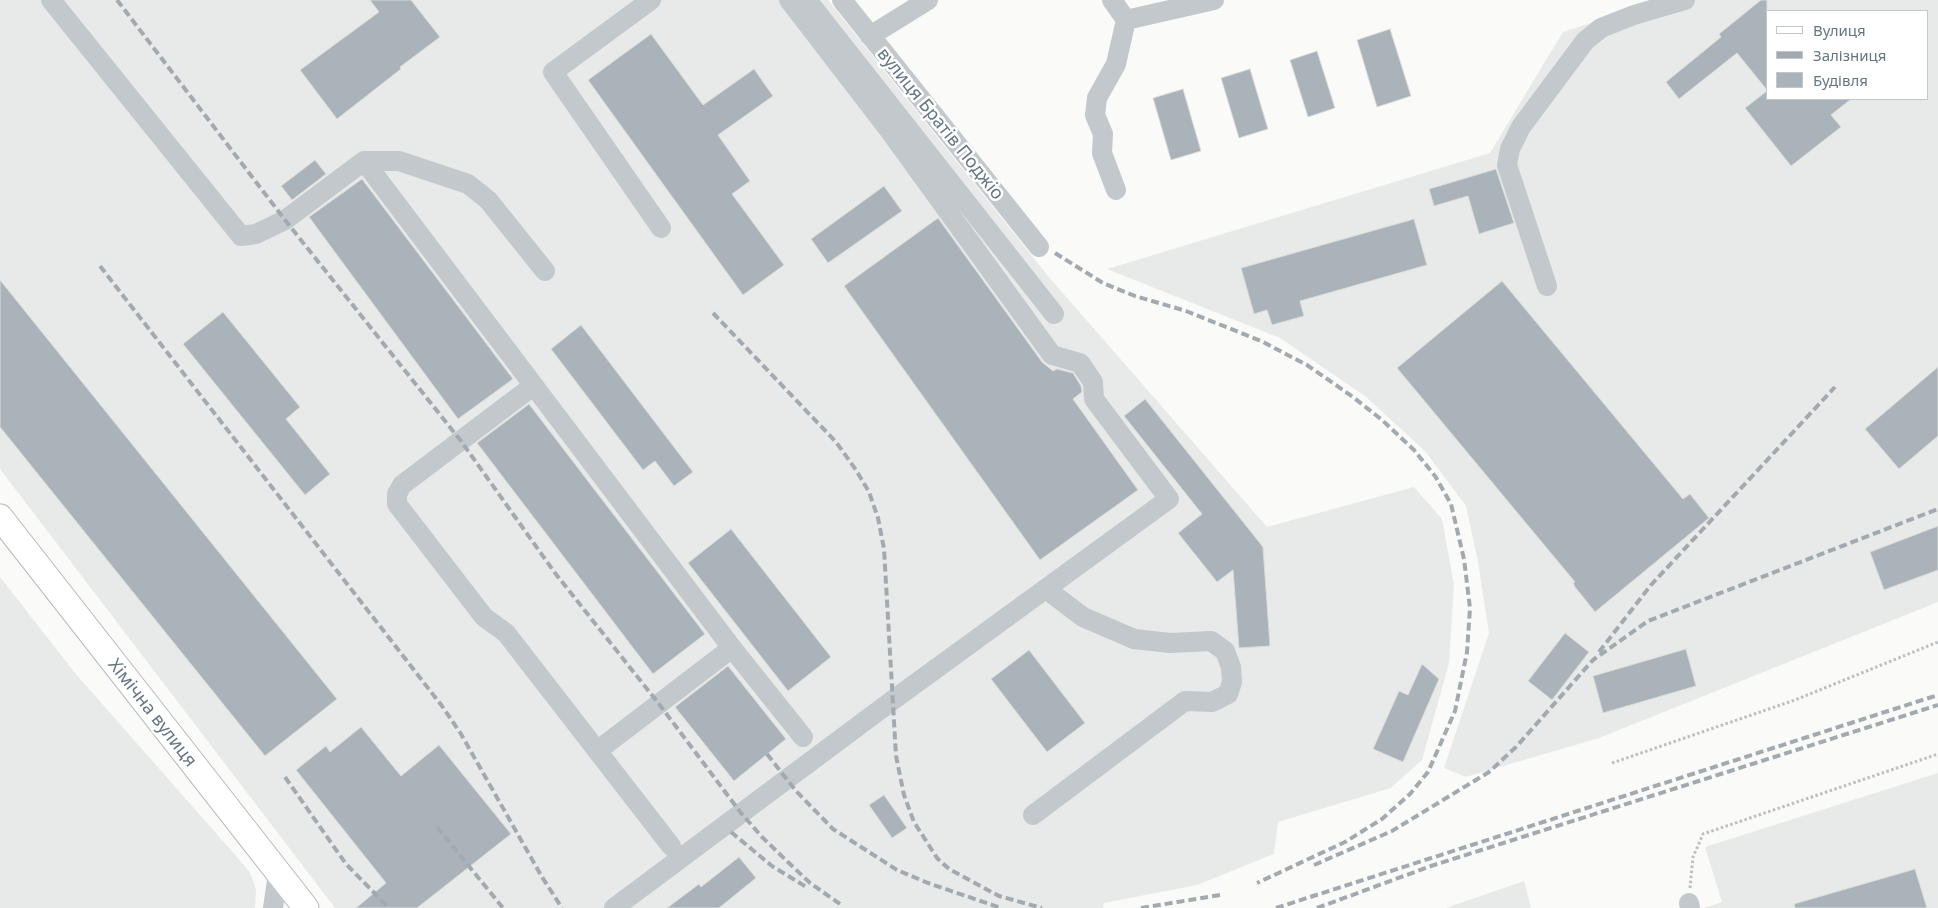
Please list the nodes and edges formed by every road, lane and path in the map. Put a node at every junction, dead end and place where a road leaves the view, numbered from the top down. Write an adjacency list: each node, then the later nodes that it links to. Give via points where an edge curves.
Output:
1 (51, 0): 12 (street, via 241,236 256,234 285,220)
2 (650, 0): 14 (street, via 553,72)
3 (789, 0): 21 (street, via 889,130 1052,355 1080,363 1093,382 1094,399 1169,499)
4 (807, 0): 18 (street)
5 (842, 0): 11 (street, вулиця Братів Поджіо)
6 (928, 0): 11 (street)
7 (1112, 0): 10 (street)
8 (1214, 0): 10 (street)
9 (1685, 0): 17 (street, via 1601,28 1585,41 1521,127 1510,148 1507,165)
10 (1126, 20): 13 (street, via 1116,64 1097,98 1095,115 1103,134 1102,153)
11 (870, 36): 15 (street, вулиця Братів Поджіо)
12 (364, 161): 16 (street, via 399,161 468,184 488,200); 19 (street)
13 (1116, 190)
14 (662, 228)
15 (1040, 247)
16 (545, 272)
17 (1547, 286)
18 (1054, 314)
19 (532, 386): 23 (street); 25 (street, via 402,485 397,494 397,504 484,617 506,634)
20 (0, 518): 30 (main road, Хімічна вулиця)
21 (1046, 589): 28 (street, via 1083,617 1134,639 1211,641 1225,651 1232,682 1228,694 1212,702 1185,701); 34 (street)
22 (1938, 642): 27 (path, via 1796,700)
23 (732, 648): 24 (street); 25 (street)
24 (802, 737)
25 (597, 751): 29 (street)
26 (1938, 754): 31 (path, via 1703,834 1693,857)
27 (1612, 763)
28 (1033, 815)
29 (671, 846)
30 (278, 874): 32 (street); 33 (main road, Хімічна вулиця)
31 (1690, 906)
32 (273, 908)
33 (306, 908)
34 (614, 908)

